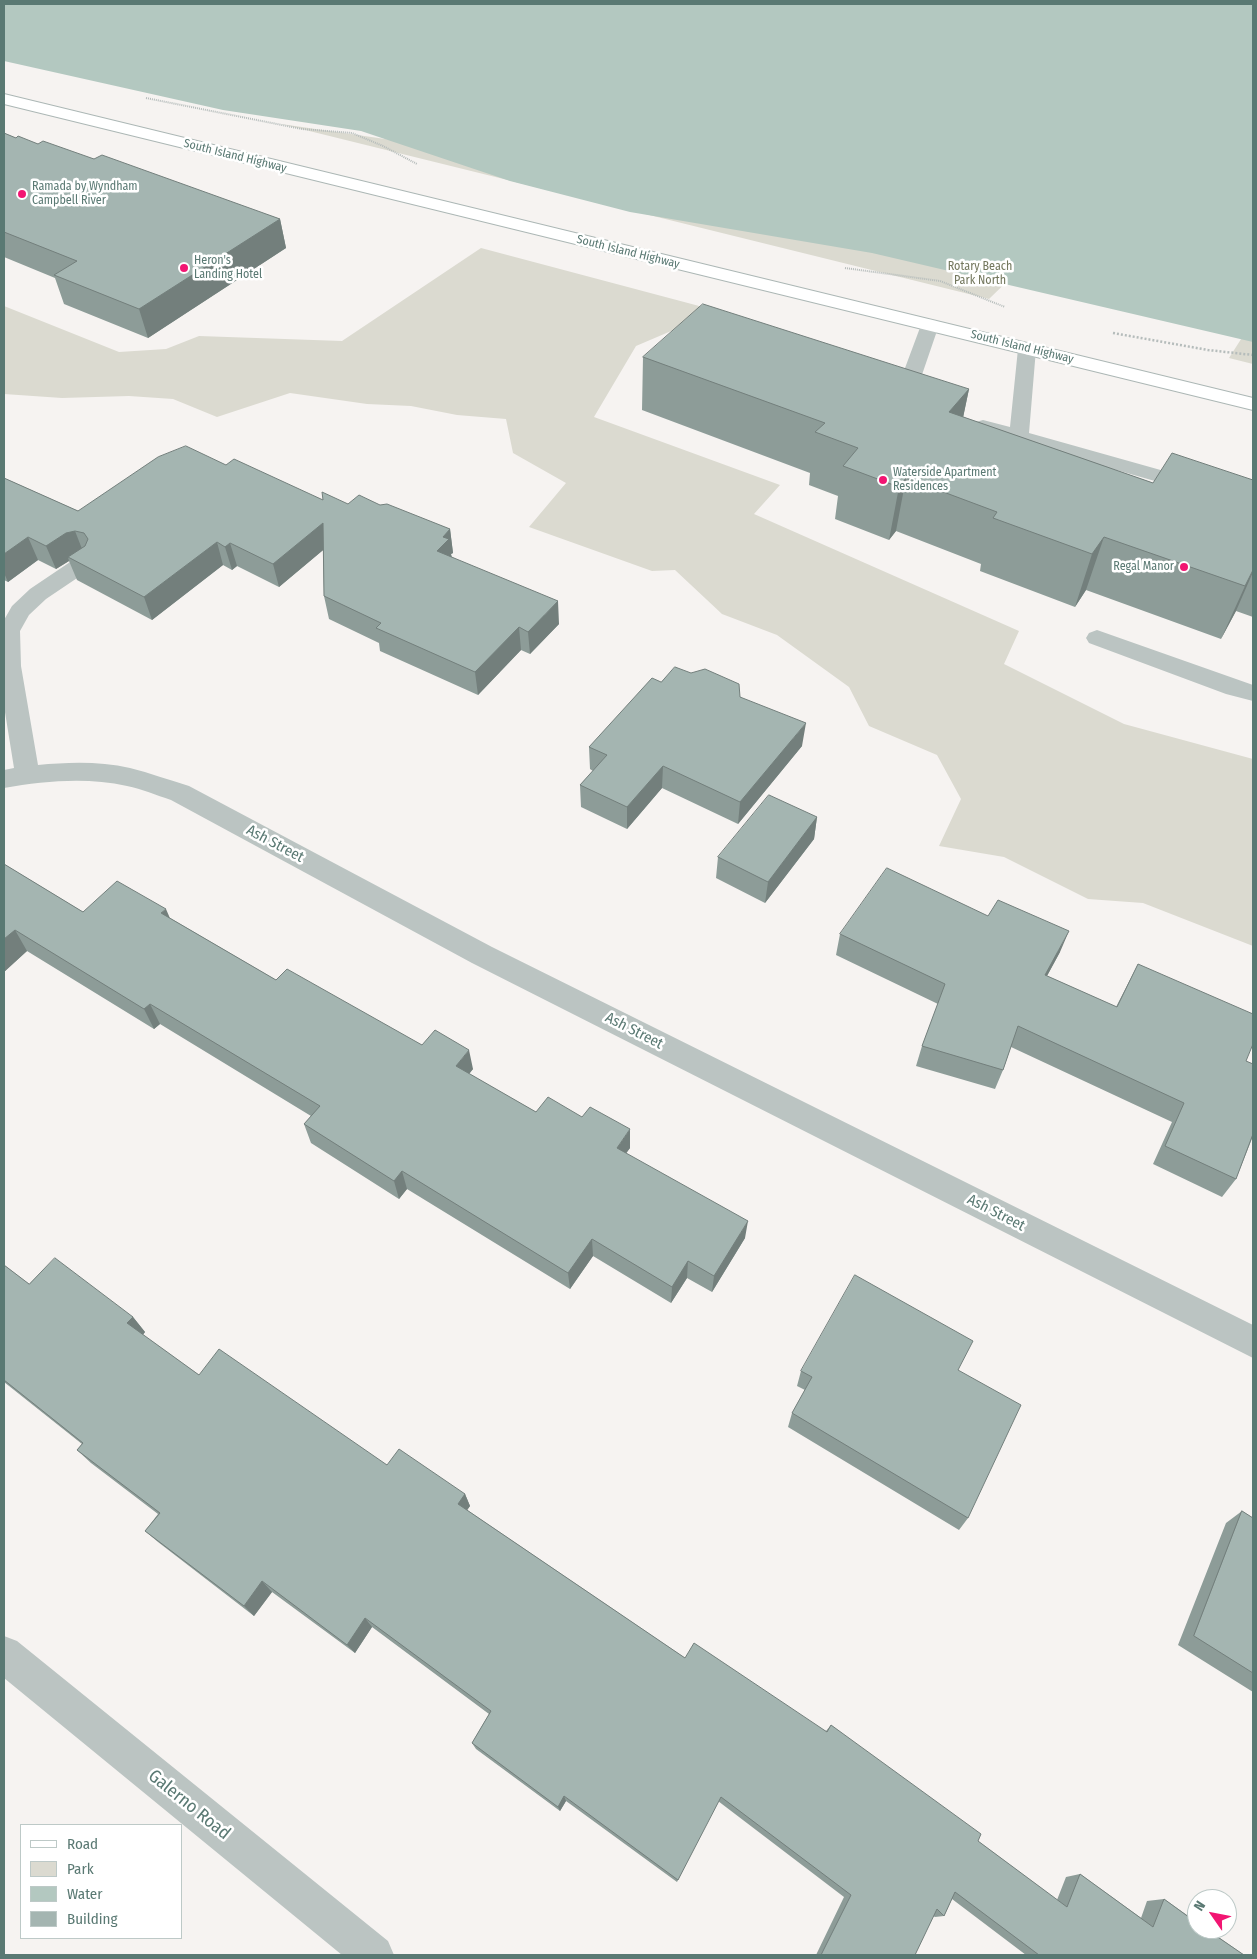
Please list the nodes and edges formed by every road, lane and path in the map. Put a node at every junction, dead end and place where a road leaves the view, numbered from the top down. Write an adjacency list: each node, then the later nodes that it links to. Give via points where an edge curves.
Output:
1 (4, 99): 2 (main road, South Island Highway)
2 (930, 325): 3 (main road, South Island Highway); 5 (street, via 902,403)
3 (1027, 349): 4 (main road, South Island Highway); 7 (street)
4 (1253, 404)
5 (920, 408)
6 (965, 421): 7 (street)
7 (1019, 437): 8 (street)
8 (1253, 503)
9 (84, 563): 12 (street, via 38,594 20,611 9,631)
10 (1097, 638): 11 (street)
11 (1253, 693)
12 (15, 777): 13 (street, Ash Street, via 73,771 128,776 180,793 482,955)
13 (1253, 1342)
14 (4, 1654): 15 (street, Galerno Road)
15 (374, 1955)

